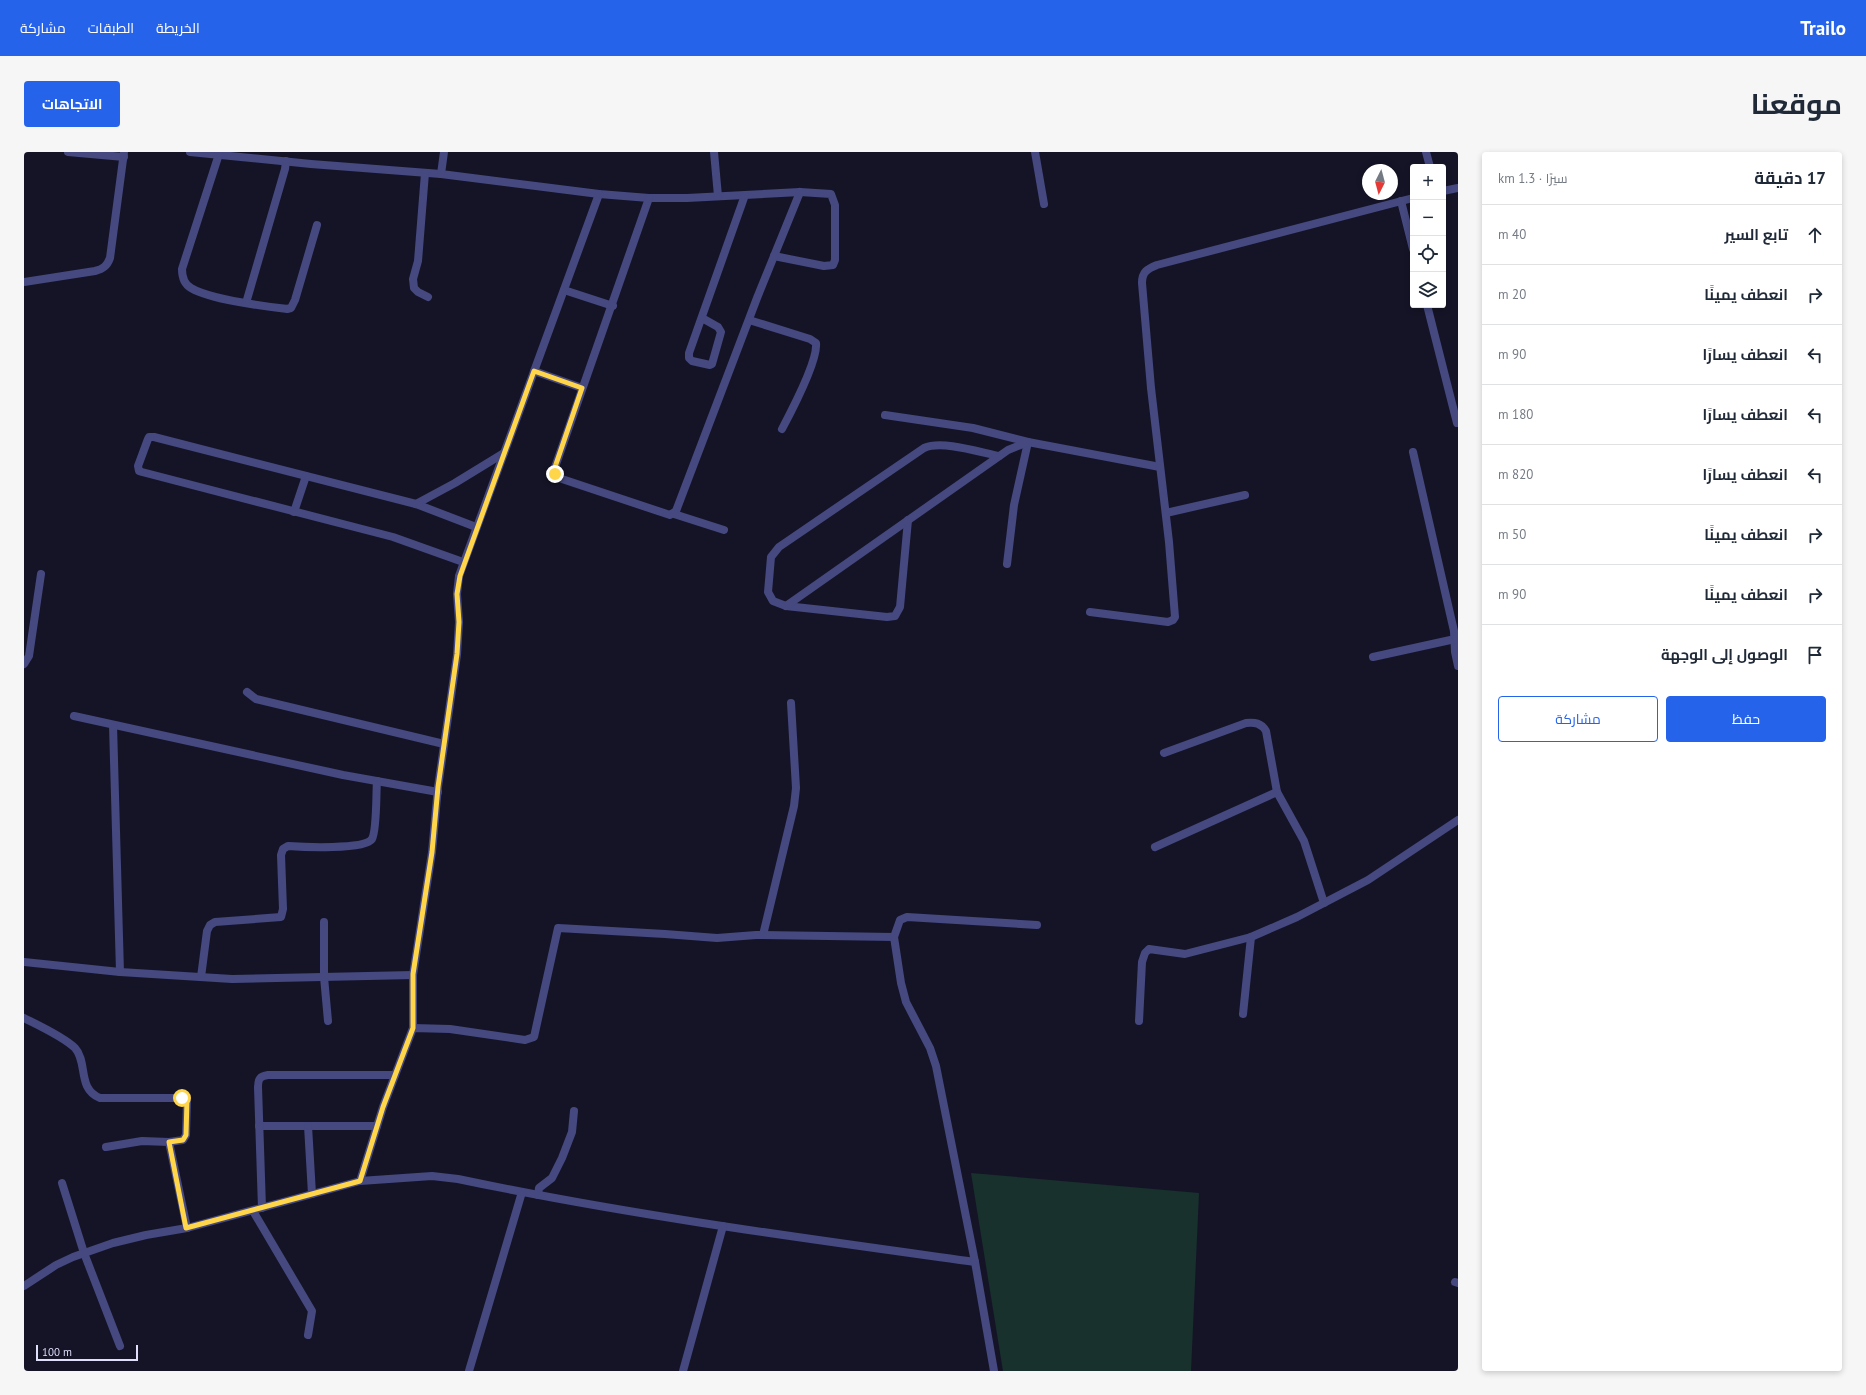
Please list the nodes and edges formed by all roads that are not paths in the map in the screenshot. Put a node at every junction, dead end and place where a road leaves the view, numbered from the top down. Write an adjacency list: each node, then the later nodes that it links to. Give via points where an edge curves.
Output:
1 (68, 152): 7 (street)
2 (190, 152): 8 (street)
3 (444, 152): 12 (street)
4 (714, 152): 18 (street)
5 (1035, 152): 22 (street)
6 (1426, 152): 10 (street)
7 (124, 154): 26 (street, via 107,265 95,272)
8 (219, 154): 9 (street); 29 (street, via 182,274 186,284 196,290)
9 (286, 161): 11 (street); 29 (street)
10 (1429, 164)
11 (425, 173): 12 (street); 28 (street, via 418,261 413,279 414,288)
12 (441, 174): 16 (street)
13 (1458, 188): 14 (street)
14 (1446, 190)
15 (800, 192): 17 (street); 25 (street); 25 (street, via 829,193 833,196 834,262 831,266 824,266)
16 (599, 194): 19 (street); 27 (street)
17 (745, 195): 18 (street); 32 (street)
18 (718, 196): 19 (street)
19 (649, 198): 30 (street)
20 (1410, 199): 21 (street)
21 (1401, 201): 24 (street); 43 (street, via 1145,270 1142,283)
22 (1044, 204)
23 (317, 225): 29 (street, via 291,308)
24 (1410, 237)
25 (774, 256): 33 (street)
26 (24, 282)
27 (564, 290): 30 (street); 34 (street)
28 (428, 297)
29 (246, 303)
30 (613, 306): 35 (street)
31 (1428, 308): 37 (street)
32 (702, 318): 32 (street, via 690,348 689,358 710,366 720,332 718,327)
33 (748, 320): 38 (street, via 816,343 812,362); 49 (street)
34 (534, 371): 35 (street); 41 (street)
35 (582, 388): 49 (street, via 555,467 555,474 562,479 664,514)
36 (885, 415): 39 (street, via 973,428)
37 (1457, 423)
38 (782, 429)
39 (1028, 442): 42 (street, via 1013,446); 43 (street); 54 (street, via 1014,505)
40 (1413, 452): 58 (street)
41 (504, 453): 46 (street); 51 (street)
42 (999, 456): 50 (street); 56 (street, via 942,446 924,448 779,547 772,557 768,592 773,601)
43 (1160, 467): 48 (street)
44 (306, 476): 46 (street); 47 (street); 47 (street, via 154,437 149,437 138,466 142,472)
45 (1245, 495): 48 (street)
46 (416, 504): 51 (street)
47 (294, 512): 53 (street, via 393,536)
48 (1166, 512): 57 (street, via 1175,615 1173,620 1168,622)
49 (674, 514): 52 (street)
50 (908, 520): 56 (street); 56 (street, via 898,614 887,617)
51 (476, 527): 53 (street)
52 (724, 530)
53 (464, 562): 66 (street, via 457,594 457,654)
54 (1007, 564)
55 (41, 574): 60 (street, via 29,656)
56 (786, 606)
57 (1090, 612)
58 (1455, 639): 59 (street); 61 (street)
59 (1373, 657)
60 (24, 664)
61 (1458, 666)
62 (247, 692): 66 (street, via 256,699)
63 (791, 702): 76 (street, via 796,788 794,806)
64 (74, 716): 65 (street)
65 (113, 725): 68 (street); 80 (street)
66 (444, 744): 69 (street)
67 (1164, 752): 70 (street, via 1246,723 1258,724 1266,731)
68 (377, 781): 69 (street); 82 (street, via 374,832 371,841 355,845 288,846 283,849 283,909 280,917 215,922 210,925)
69 (438, 792): 81 (street, via 432,852)
70 (1278, 792): 72 (street); 73 (street, via 1304,841)
71 (1458, 820): 73 (street, via 1382,872)
72 (1155, 846)
73 (1324, 903): 78 (street)
74 (324, 922): 83 (street)
75 (1037, 925): 77 (street, via 907,917 900,920)
76 (763, 935): 77 (street); 88 (street, via 717,938 560,927 556,930 534,1037 525,1040 450,1029)
77 (894, 937): 106 (street, via 906,1002 935,1062)
78 (1251, 937): 84 (street); 87 (street, via 1185,954 1149,949 1142,962)
79 (24, 962): 80 (street)
80 (120, 972): 82 (street)
81 (413, 974): 83 (street); 88 (street)
82 (201, 977): 83 (street)
83 (324, 977): 86 (street)
84 (1243, 1014)
85 (24, 1018): 94 (street, via 75,1048 81,1057 82,1072 93,1095 100,1098 187,1100 186,1135 183,1140)
86 (328, 1021)
87 (1139, 1022)
88 (413, 1028): 89 (street)
89 (395, 1075): 91 (street, via 262,1076 258,1081); 93 (street)
90 (574, 1111): 100 (street, via 572,1132 562,1158 552,1178 539,1188)
91 (259, 1126): 92 (street); 101 (street)
92 (308, 1126): 93 (street); 99 (street)
93 (378, 1126): 96 (street)
94 (169, 1142): 95 (street, via 142,1141); 104 (street)
95 (106, 1147)
96 (360, 1181): 98 (street, via 432,1176); 99 (street)
97 (62, 1184): 105 (street)
98 (522, 1192): 100 (street); 110 (street)
99 (312, 1194): 101 (street)
100 (538, 1195): 103 (street)
101 (262, 1208): 102 (street)
102 (253, 1211): 104 (street); 108 (street, via 312,1311)
103 (723, 1226): 106 (street); 111 (street)
104 (186, 1228): 105 (street, via 146,1235)
105 (84, 1253): 107 (street, via 56,1265); 109 (street)
106 (975, 1262): 112 (street)
107 (24, 1286)
108 (308, 1335)
109 (120, 1346)
110 (470, 1371)
111 (683, 1371)
112 (994, 1371)

